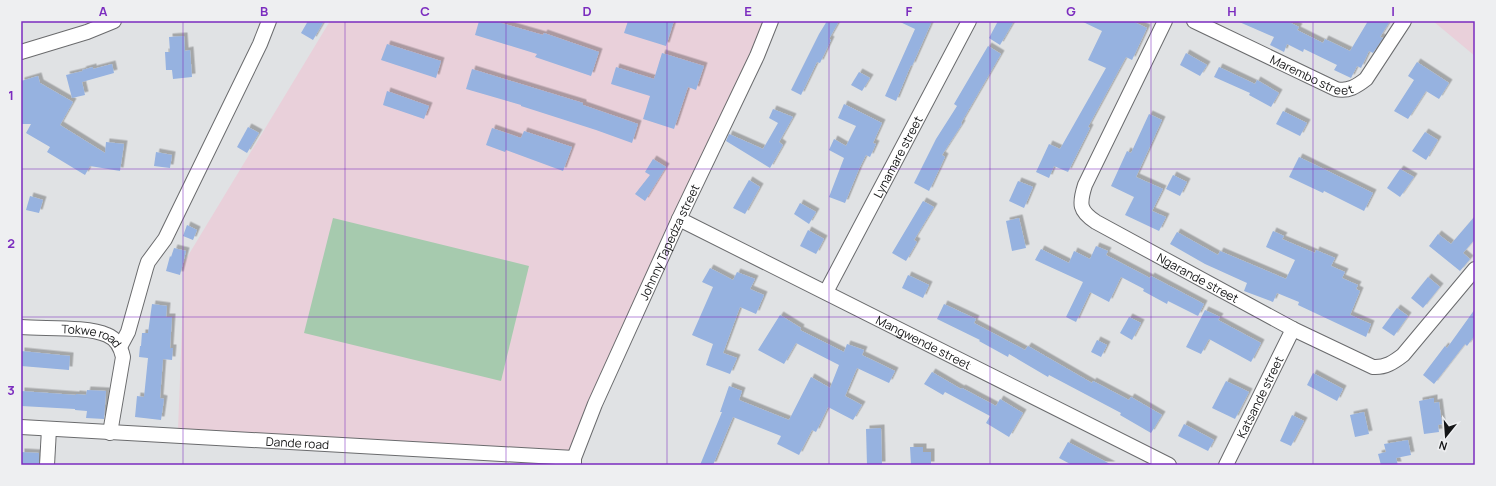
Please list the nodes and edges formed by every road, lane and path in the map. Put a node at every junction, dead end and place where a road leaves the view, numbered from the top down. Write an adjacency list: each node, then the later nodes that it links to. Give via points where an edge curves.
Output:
1 (114, 21): 8 (street)
2 (269, 21): 14 (street, via 166,239 148,262 128,332)
3 (771, 21): 9 (street, Johnny Tapedza street, via 757,56)
4 (969, 21): 11 (street, Lynamare street)
5 (1165, 21): 13 (street, Ngarande street, via 1085,185 1082,200 1084,212 1096,222)
6 (1194, 21): 7 (street, Marembo street, via 1342,91 1366,79)
7 (1404, 21)
8 (21, 52)
9 (679, 219): 11 (street, Mangwende street); 18 (street, Johnny Tapedza street, via 594,404)
10 (1475, 269): 13 (street, Ngarande street, via 1403,356 1386,366 1369,366)
11 (826, 292): 20 (street, Mangwende street)
12 (21, 328): 14 (street, Tokwe road, via 95,331 108,335)
13 (1293, 329): 21 (street, Katsande street)
14 (120, 347): 17 (street, Tokwe road, via 123,357)
15 (21, 427): 16 (street, Dande road)
16 (49, 429): 17 (street, Dande road); 19 (street)
17 (110, 433): 18 (street, Dande road)
18 (574, 462)
19 (47, 465)
20 (1169, 465)
21 (1226, 465)

